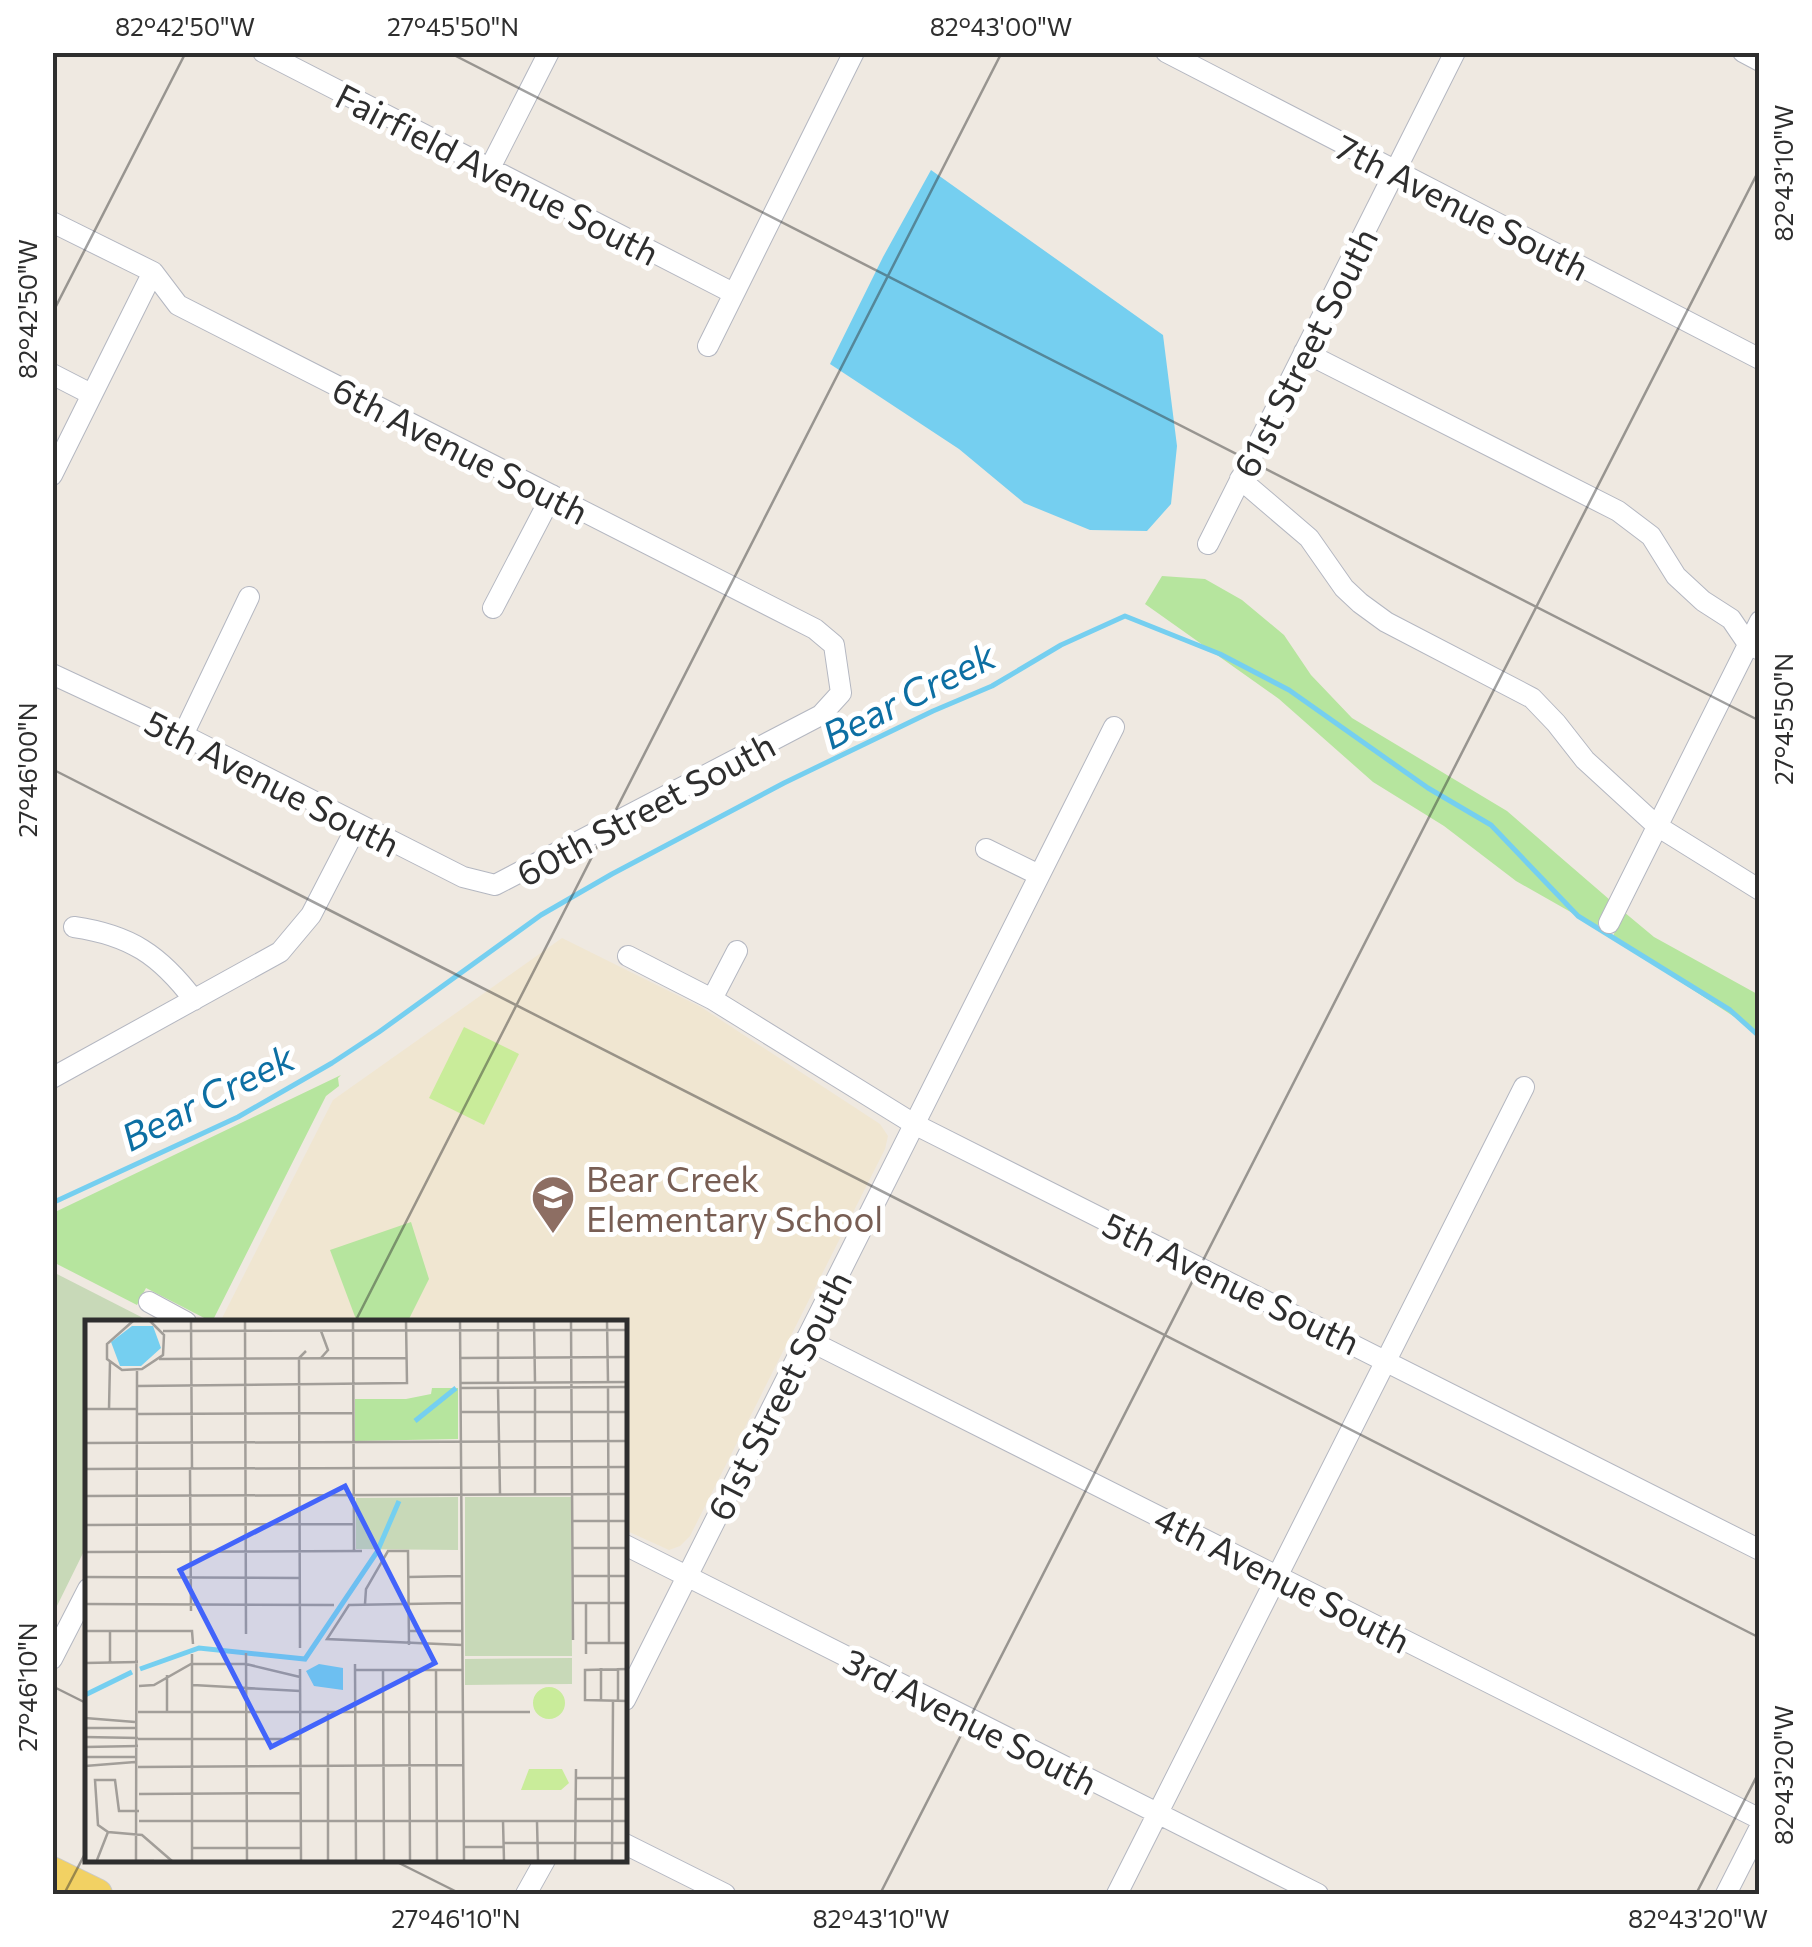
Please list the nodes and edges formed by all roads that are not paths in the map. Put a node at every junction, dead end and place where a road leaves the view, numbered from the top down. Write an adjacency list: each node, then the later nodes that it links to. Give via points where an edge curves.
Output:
1 (264, 52): 8 (street, Fairfield Avenue South)
2 (549, 52): 8 (street)
3 (854, 52): 12 (street)
4 (1166, 52): 9 (street, 7th Avenue South)
5 (1454, 52): 9 (street, 61st Street South)
6 (1742, 52): 7 (street)
7 (1760, 61)
8 (490, 168): 12 (street, Fairfield Avenue South)
9 (1395, 171): 14 (street, 61st Street South); 15 (street, 7th Avenue South)
10 (52, 222): 11 (street, 6th Avenue South)
11 (153, 272): 17 (street); 20 (street, 6th Avenue South, via 178,305)
12 (733, 293): 13 (street)
13 (708, 346)
14 (1304, 352): 19 (street, 61st Street South); 25 (street, via 1618,511 1652,536 1676,576 1731,619)
15 (1760, 359)
16 (52, 374): 17 (street)
17 (92, 394): 18 (street)
18 (52, 475)
19 (1240, 479): 21 (street, 61st Street South); 31 (street, via 1309,538 1360,603 1532,698 1584,760)
20 (552, 495): 23 (street); 27 (street, 6th Avenue South, via 816,629 834,646)
21 (1208, 544)
22 (249, 597): 29 (street)
23 (493, 608)
24 (1760, 621): 25 (street)
25 (1754, 647): 31 (street)
26 (52, 674): 29 (street, 5th Avenue South)
27 (840, 694): 34 (street, 60th Street South, via 822,716)
28 (1114, 727): 33 (street, 61st Street South)
29 (183, 735): 30 (street, 5th Avenue South)
30 (358, 824): 34 (street, 5th Avenue South); 40 (street, via 311,915 280,952)
31 (1657, 826): 35 (street); 36 (street)
32 (986, 848): 33 (street)
33 (1039, 875): 44 (street, 61st Street South)
34 (495, 886)
35 (1760, 890)
36 (1609, 923)
37 (74, 927): 40 (street, via 107,932 150,952)
38 (737, 951): 41 (street)
39 (628, 956): 41 (street, 5th Avenue South)
40 (194, 1000): 42 (street)
41 (712, 1000): 44 (street, 5th Avenue South)
42 (52, 1078)
43 (1524, 1087): 48 (street)
44 (914, 1124): 47 (street, 61st Street South); 48 (street, 5th Avenue South)
45 (149, 1302): 46 (street)
46 (182, 1320)
47 (806, 1339): 51 (street, 61st Street South); 52 (street, 4th Avenue South)
48 (1387, 1360): 50 (street, 5th Avenue South); 52 (street)
49 (628, 1546): 51 (street, 3rd Avenue South)
50 (1760, 1550)
51 (687, 1576): 55 (street, 61st Street South); 56 (street, 3rd Avenue South)
52 (1280, 1576): 56 (street); 57 (street, 4th Avenue South)
53 (85, 1595): 54 (street)
54 (52, 1659)
55 (628, 1694)
56 (1158, 1814): 65 (street); 66 (street, 3rd Avenue South)
57 (1760, 1820)
58 (1760, 1828): 67 (street)
59 (628, 1846): 64 (street)
60 (543, 1862): 63 (street)
61 (52, 1872): 62 (main road)
62 (97, 1894)
63 (526, 1894)
64 (725, 1894)
65 (1118, 1894)
66 (1318, 1894)
67 (1726, 1894)

